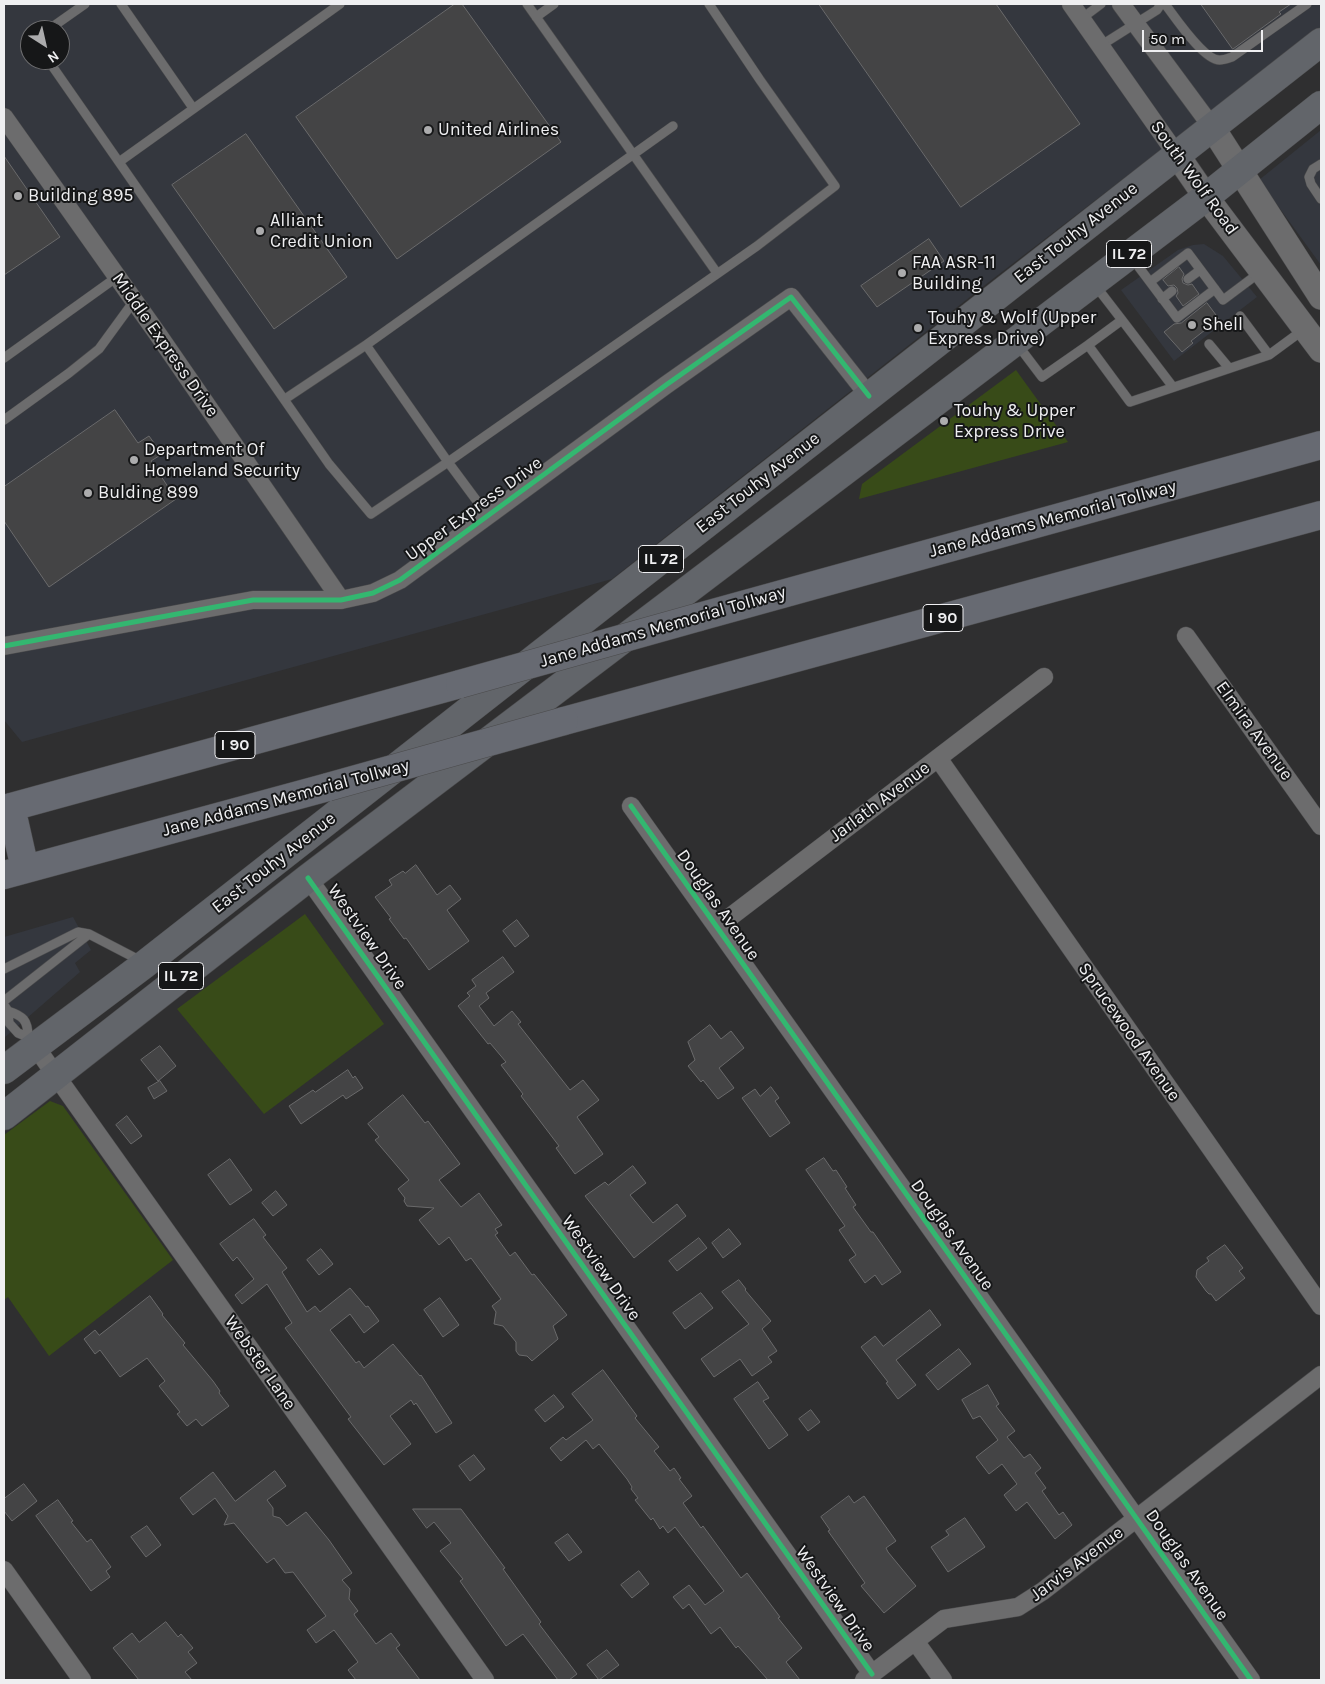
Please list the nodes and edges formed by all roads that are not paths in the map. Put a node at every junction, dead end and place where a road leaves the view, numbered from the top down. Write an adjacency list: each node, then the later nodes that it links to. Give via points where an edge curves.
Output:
1 (85, 4): 14 (lane)
2 (121, 4): 20 (lane)
3 (340, 4): 20 (lane)
4 (527, 4): 12 (lane)
5 (554, 4): 12 (lane)
6 (709, 4): 34 (lane, via 835,186)
7 (1070, 4): 13 (street, South Wolf Road)
8 (1102, 4): 13 (lane)
9 (1122, 4): 15 (street)
10 (1163, 4): 11 (lane, via 1209,57 1220,60 1232,57); 15 (lane)
11 (1307, 4)
12 (536, 17): 24 (lane)
13 (1081, 19): 17 (street, South Wolf Road)
14 (62, 20)
15 (1135, 22): 17 (lane); 23 (street)
16 (1321, 42): 23 (main road, East Touhy Avenue / IL 72)
17 (1100, 46): 25 (street, South Wolf Road)
18 (55, 70): 26 (lane)
19 (1321, 105): 28 (main road, East Touhy Avenue)
20 (193, 108): 26 (lane)
21 (4, 117): 35 (street, Middle Express Drive)
22 (673, 126): 24 (lane)
23 (1212, 127): 25 (main road, East Touhy Avenue / IL 72); 28 (main road)
24 (634, 155): 34 (lane); 48 (lane)
25 (1177, 155): 29 (main road, South Wolf Road); 56 (main road, East Touhy Avenue / IL 72)
26 (119, 162): 57 (lane)
27 (1321, 164): 30 (lane, via 1309,177 1310,184)
28 (1239, 170): 29 (main road, East Touhy Avenue); 41 (main road)
29 (1206, 197): 31 (main road, East Touhy Avenue / IL 72); 33 (main road, South Wolf Road)
30 (1321, 198)
31 (1129, 254): 37 (main road, East Touhy Avenue / IL 72); 38 (lane)
32 (1200, 270): 36 (lane); 38 (lane, via 1188,253); 39 (lane)
33 (1262, 271): 39 (lane, via 1223,300); 46 (main road, South Wolf Road)
34 (717, 273): 60 (lane)
35 (117, 277): 43 (street, Middle Express Drive); 53 (lane)
36 (1188, 279)
37 (1093, 282): 45 (lane); 47 (main road, East Touhy Avenue / IL 72)
38 (1150, 282): 42 (lane)
39 (1215, 289): 42 (lane, via 1176,318)
40 (1172, 291): 42 (lane)
41 (1321, 296)
42 (1162, 299)
43 (134, 301): 58 (lane, via 99,349); 63 (street, Middle Express Drive)
44 (1240, 316): 52 (lane)
45 (1122, 320): 50 (lane); 55 (lane)
46 (1305, 328): 51 (main road, South Wolf Road); 52 (lane)
47 (1015, 342): 50 (lane, via 1042,377); 72 (main road, East Touhy Avenue / IL 72)
48 (366, 344): 57 (lane); 60 (lane)
49 (1209, 344): 54 (lane)
50 (1088, 345): 55 (lane, via 1130,402)
51 (1321, 350)
52 (1269, 354): 54 (lane)
53 (4, 358)
54 (1229, 368): 55 (lane)
55 (1173, 387)
56 (869, 396): 62 (street, Upper Express Drive, via 790,297); 75 (main road, East Touhy Avenue / IL 72)
57 (284, 399): 60 (lane, via 329,464 370,514)
58 (4, 420)
59 (1321, 445): 69 (highway, Jane Addams Memorial Tollway / I 90, bridge)
60 (448, 462): 62 (lane)
61 (1321, 515): 71 (highway, Jane Addams Memorial Tollway / I 90, bridge)
62 (488, 516): 63 (street, Upper Express Drive, via 400,580 373,592)
63 (341, 600): 65 (street, Upper Express Drive, via 253,600)
64 (1186, 636): 70 (street, Elmira Avenue)
65 (4, 646)
66 (1044, 677): 67 (street, Jarlath Avenue)
67 (938, 758): 73 (street, Jarlath Avenue); 83 (street, Sprucewood Avenue)
68 (630, 806): 73 (street, Douglas Avenue)
69 (8, 808): 71 (highway)
70 (1321, 826)
71 (14, 872)
72 (308, 878): 81 (main road, East Touhy Avenue / IL 72); 88 (street, Westview Drive)
73 (716, 928): 85 (street, Douglas Avenue)
74 (89, 934): 75 (lane); 76 (lane, via 78,932); 77 (lane)
75 (146, 964): 79 (main road, East Touhy Avenue / IL 72)
76 (4, 969)
77 (4, 1001)
78 (6, 1008): 79 (lane, via 9,1023); 79 (lane, via 20,1015 28,1025)
79 (31, 1042): 80 (main road, East Touhy Avenue / IL 72); 81 (street, Webster Lane)
80 (4, 1070)
81 (56, 1076): 82 (main road, East Touhy Avenue / IL 72); 90 (street, Webster Lane)
82 (4, 1116)
83 (1321, 1306)
84 (1321, 1375): 85 (street, Jarvis Avenue)
85 (1137, 1519): 87 (street, Jarvis Avenue, via 1018,1607 944,1618); 92 (street, Douglas Avenue)
86 (4, 1570): 89 (street)
87 (915, 1640): 88 (street, Jarvis Avenue); 91 (street)
88 (868, 1677)
89 (82, 1680)
90 (485, 1680)
91 (943, 1680)
92 (1251, 1680)

